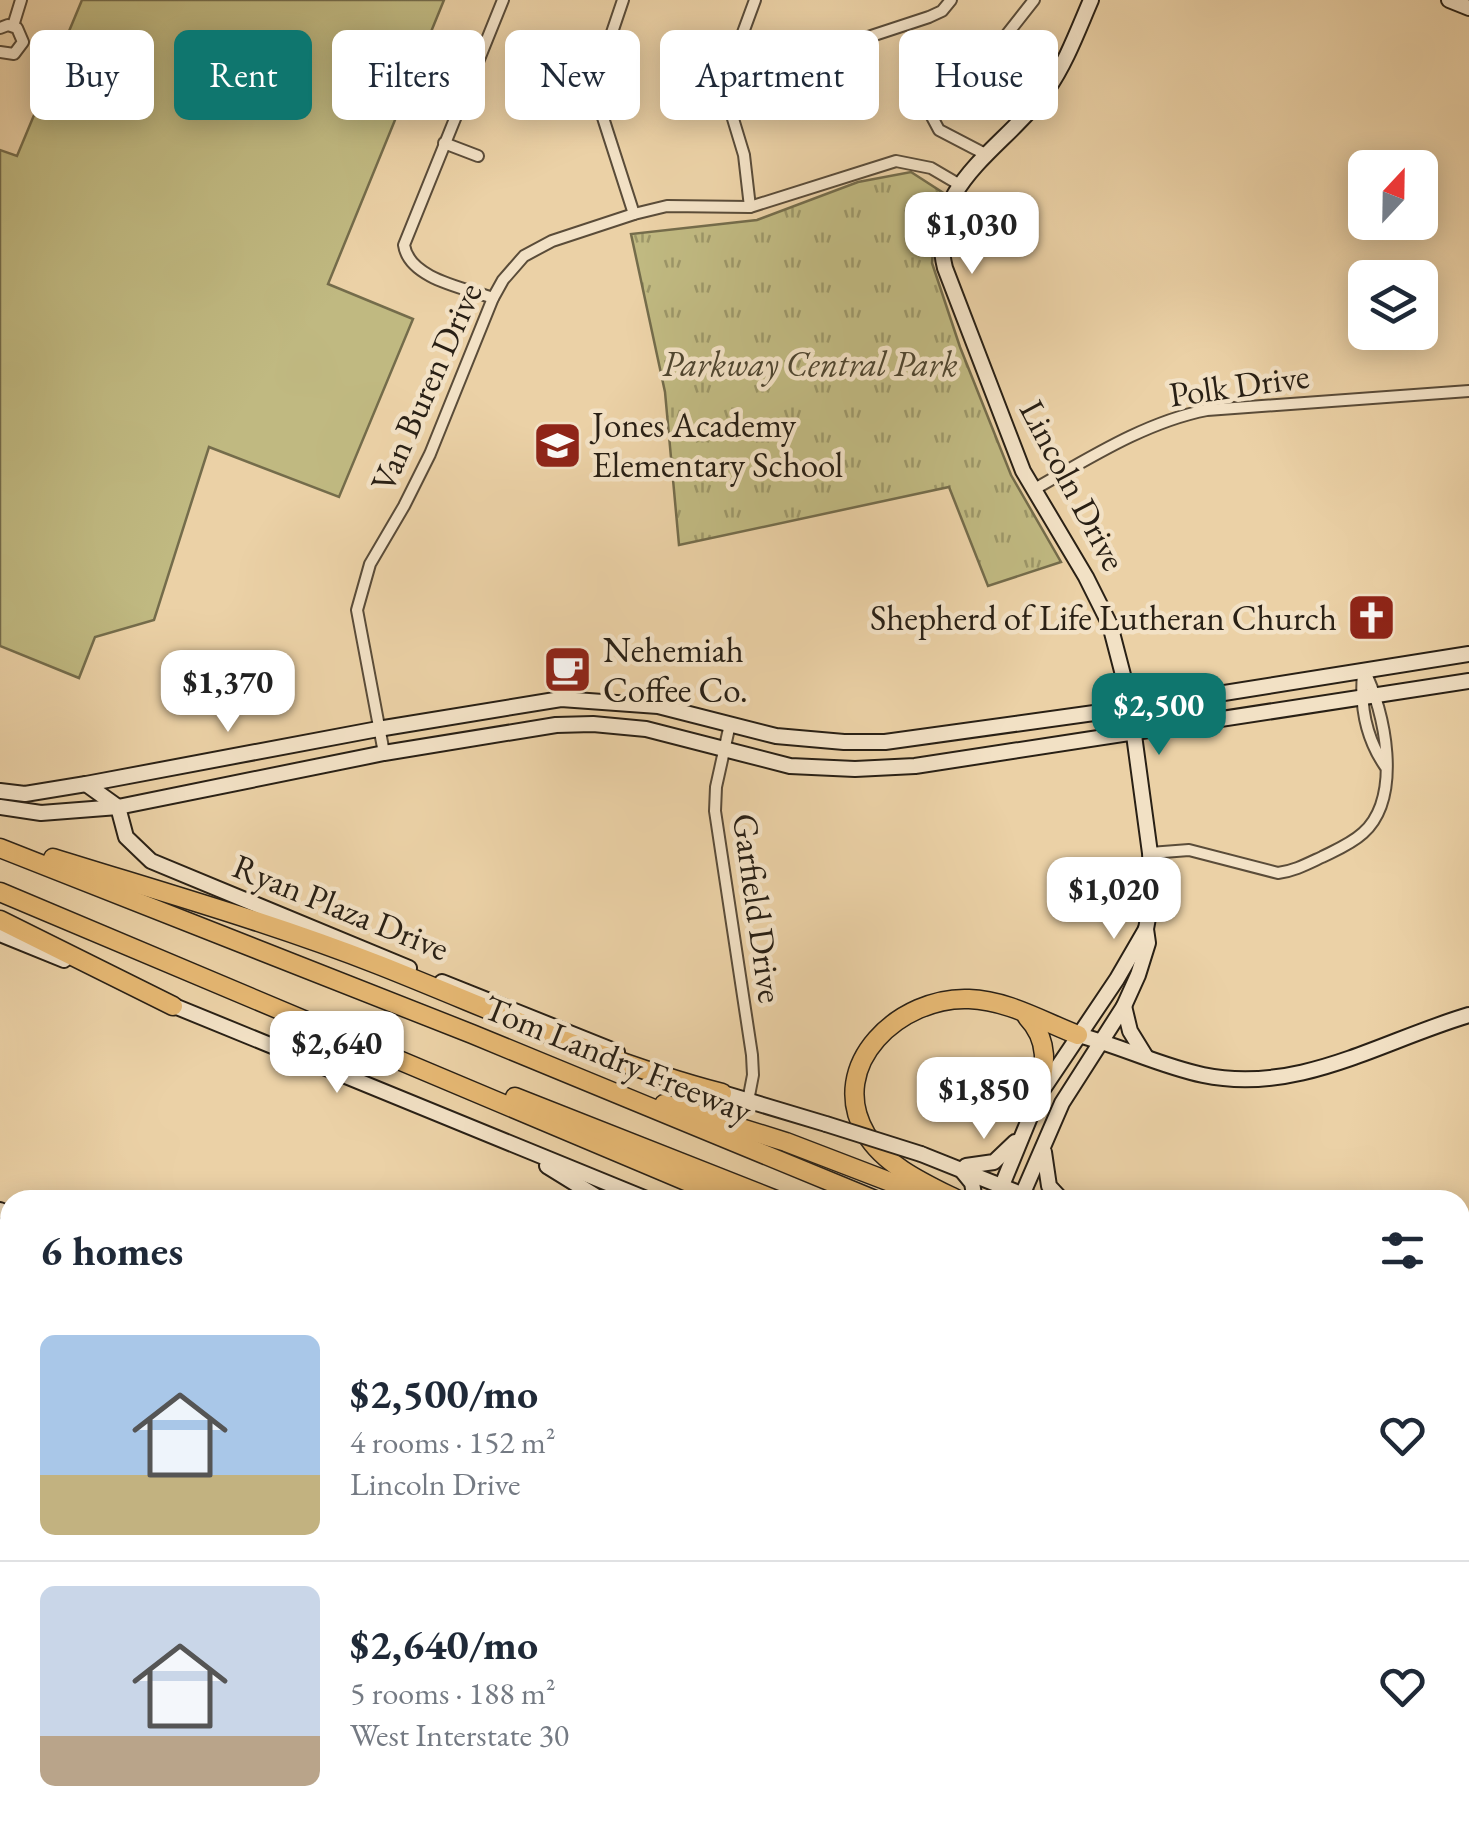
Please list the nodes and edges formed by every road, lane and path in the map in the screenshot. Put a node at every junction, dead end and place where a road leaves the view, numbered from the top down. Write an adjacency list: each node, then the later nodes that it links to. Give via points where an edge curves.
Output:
1 (21, 0): 10 (street)
2 (503, 0): 16 (street)
3 (623, 0): 21 (street, via 599,71 597,99)
4 (755, 0): 12 (street)
5 (952, 0): 13 (street, via 929,17)
6 (1034, 0): 17 (street, via 978,71 931,115 939,130)
7 (1092, 0): 17 (main road, Lincoln Drive, via 1047,89)
8 (1449, 0): 9 (main road)
9 (1469, 8)
10 (13, 26): 11 (street); 14 (street, via 22,47 14,54)
11 (0, 28)
12 (744, 30)
13 (879, 33)
14 (0, 52)
15 (733, 120): 20 (street)
16 (444, 143): 18 (street); 22 (street, via 405,253 421,271)
17 (987, 155): 19 (main road, Lincoln Drive)
18 (478, 156)
19 (960, 185): 20 (street, Van Buren Drive, via 931,168 896,161); 24 (main road, Lincoln Drive, via 947,205 940,247)
20 (750, 207): 21 (street, Van Buren Drive, via 667,206)
21 (634, 214): 22 (street, Van Buren Drive, via 524,256)
22 (493, 298): 32 (street, Van Buren Drive, via 430,454 370,564 357,610)
23 (1469, 390): 24 (street, Polk Drive, via 1180,416)
24 (1033, 490): 30 (main road, Lincoln Drive, via 1102,606)
25 (1469, 654): 26 (main road)
26 (1364, 670): 28 (street); 29 (street); 30 (main road)
27 (1469, 681): 28 (main road)
28 (1377, 696): 29 (main road); 36 (street)
29 (1361, 698): 33 (main road); 36 (street, via 1368,733)
30 (1130, 708): 31 (main road, via 885,742 791,738); 33 (main road, Lincoln Drive)
31 (730, 724): 32 (main road, via 658,706 561,699); 34 (street, Garfield Drive)
32 (378, 729): 35 (street, Van Buren Drive); 37 (main road)
33 (1133, 732): 34 (main road, via 881,769 790,766); 42 (main road, Lincoln Drive)
34 (724, 750): 35 (main road, via 664,732 593,724); 58 (street, Garfield Drive, via 714,798 752,1056)
35 (384, 753): 40 (main road)
36 (1386, 767): 42 (street, via 1384,792 1365,832 1291,872 1266,872 1189,850)
37 (86, 784): 38 (main road, via 25,794); 40 (main road, Ryan Plaza Drive)
38 (0, 791)
39 (0, 806): 40 (main road, via 54,813)
40 (118, 807): 56 (main road, Ryan Plaza Drive, via 126,837 151,861)
41 (0, 845): 55 (highway, Tom Landry Freeway); 56 (highway, via 316,942 539,1032)
42 (1150, 853): 45 (main road, Lincoln Drive)
43 (0, 892): 53 (highway)
44 (0, 920): 47 (highway)
45 (1146, 929): 48 (main road, Lincoln Drive, via 1144,956); 51 (main road, Lincoln Drive)
46 (0, 934): 47 (main road)
47 (174, 1006): 61 (main road)
48 (1124, 1006): 52 (main road, Lincoln Drive); 54 (main road)
49 (1024, 1013): 51 (highway); 57 (highway, via 1046,1054); 69 (highway, via 968,998 926,1005 884,1029 862,1059 854,1094 866,1134 893,1163)
50 (1469, 1015): 54 (main road, via 1283,1078 1207,1076)
51 (1078, 1035): 52 (main road); 57 (main road, Lincoln Drive)
52 (1102, 1041): 54 (main road); 60 (main road, Lincoln Drive)
53 (373, 1049): 65 (highway); 66 (highway, via 419,1059)
54 (1146, 1058)
55 (582, 1080): 67 (highway, Tom Landry Freeway); 68 (highway, via 786,1142)
56 (722, 1093): 58 (main road, Ryan Plaza Drive)
57 (1039, 1096): 59 (main road, Lincoln Drive)
58 (748, 1101): 62 (main road, Ryan Plaza Drive, bridge)
59 (1022, 1134): 62 (main road, via 994,1162); 72 (main road, Lincoln Drive)
60 (1044, 1141): 73 (main road, Lincoln Drive); 74 (main road)
61 (517, 1147): 63 (main road); 64 (main road)
62 (955, 1166): 70 (main road); 71 (main road, Ryan Plaza Drive)
63 (586, 1190)
64 (624, 1190)
65 (706, 1190)
66 (751, 1190)
67 (851, 1190)
68 (912, 1190)
69 (951, 1190)
70 (971, 1190)
71 (994, 1190)
72 (1000, 1190)
73 (1029, 1190)
74 (1052, 1190)

